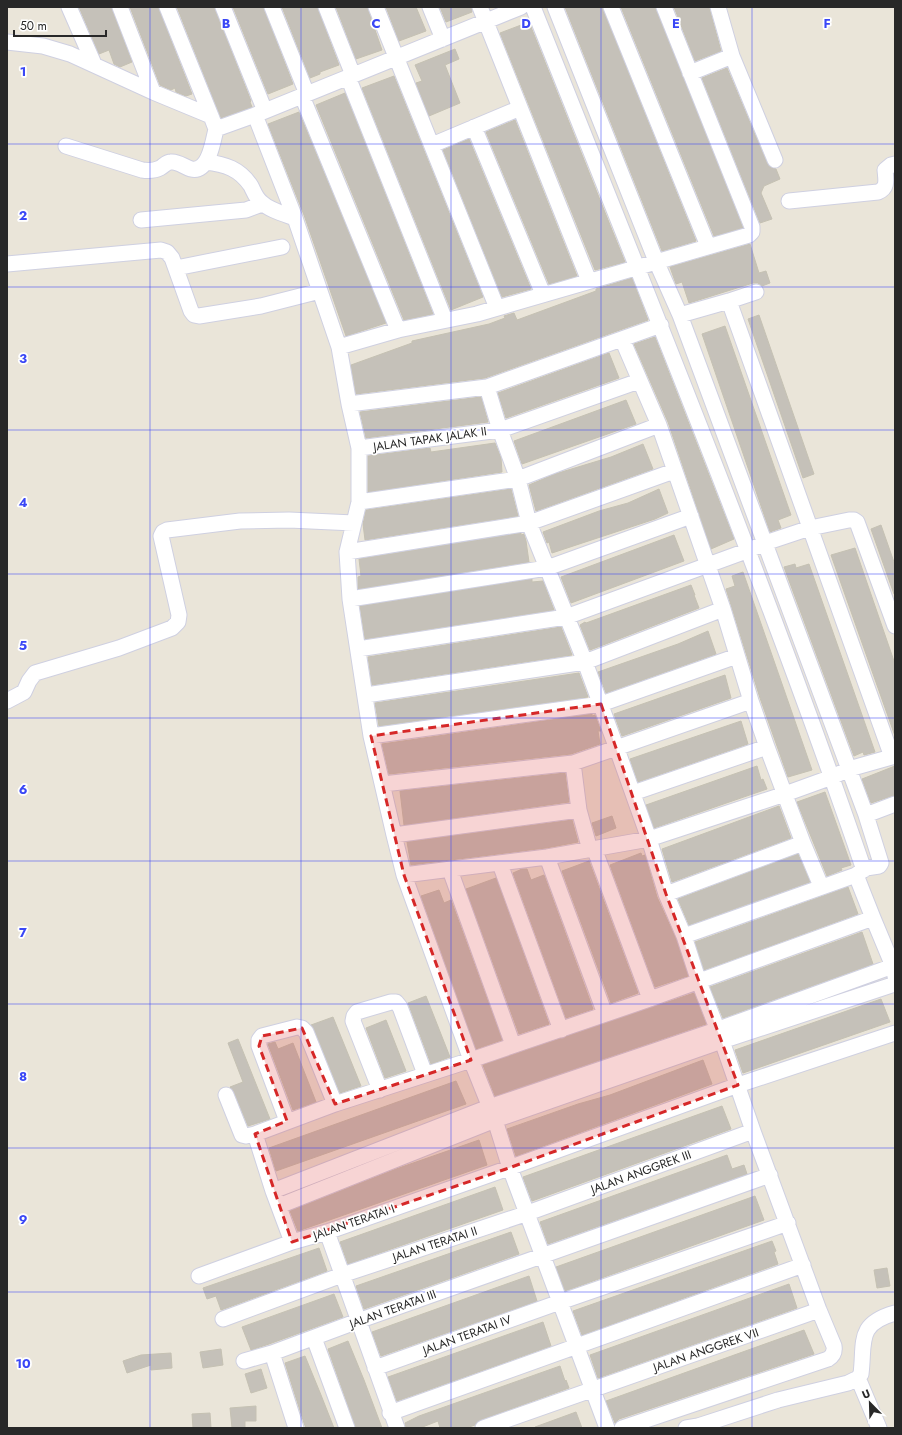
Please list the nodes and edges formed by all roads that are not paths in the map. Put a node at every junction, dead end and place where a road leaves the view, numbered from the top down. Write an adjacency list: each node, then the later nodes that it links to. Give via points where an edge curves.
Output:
1 (69, 7): 21 (street)
2 (120, 7): 24 (street)
3 (167, 7): 28 (street)
4 (223, 7): 27 (street)
5 (272, 7): 25 (street)
6 (326, 7): 23 (street)
7 (376, 7): 20 (street)
8 (430, 7): 17 (street)
9 (480, 7): 16 (street)
10 (521, 7): 16 (street)
11 (533, 7): 42 (street)
12 (555, 7): 42 (street)
13 (611, 7): 39 (street)
14 (664, 7): 22 (street)
15 (718, 7): 19 (street)
16 (486, 21): 17 (street); 26 (street)
17 (443, 39): 20 (street)
18 (7, 42): 21 (street, via 43,46)
19 (732, 56): 22 (street); 32 (street)
20 (396, 57): 23 (street); 30 (street)
21 (94, 64): 24 (street)
22 (690, 73): 39 (street, via 752,227 749,235)
23 (350, 76): 25 (street); 51 (street)
24 (153, 92): 28 (street)
25 (304, 95): 27 (street); 52 (street)
26 (520, 108): 29 (street); 44 (street)
27 (260, 113): 28 (street); 37 (street)
28 (214, 122): 33 (street)
29 (474, 127): 30 (street); 47 (street)
30 (432, 145): 49 (street)
31 (66, 146): 33 (street, via 142,170 154,171 171,162 197,169)
32 (775, 160)
33 (206, 162): 36 (street, via 232,168 243,176)
34 (895, 164): 35 (street, via 886,170 886,186 878,192)
35 (789, 200)
36 (262, 204): 37 (street); 38 (street, via 239,211)
37 (295, 218): 45 (street)
38 (141, 220)
39 (708, 246): 42 (street)
40 (282, 247): 43 (street)
41 (7, 264): 43 (street, via 161,250 170,255)
42 (646, 264): 44 (street); 50 (street); 50 (street)
43 (176, 268): 45 (street, via 191,311 199,316 261,306)
44 (589, 281): 47 (street)
45 (320, 291): 54 (street)
46 (756, 292): 48 (street)
47 (543, 294): 49 (street)
48 (729, 301): 50 (street); 67 (street)
49 (497, 308): 51 (street)
50 (669, 317): 53 (street); 68 (street); 68 (street)
51 (445, 320): 52 (street)
52 (398, 330): 54 (street)
53 (622, 339): 55 (street); 56 (street)
54 (339, 347): 57 (street)
55 (639, 381): 58 (street); 59 (street, JALAN TAPAK JALAK II)
56 (487, 387): 57 (street); 59 (street)
57 (349, 404): 60 (street)
58 (658, 425): 61 (street); 62 (street)
59 (500, 430): 60 (street, JALAN TAPAK JALAK II); 62 (street)
60 (359, 448): 63 (street)
61 (674, 471): 64 (street); 66 (street)
62 (518, 479): 63 (street); 66 (street)
63 (359, 502): 65 (street)
64 (691, 516): 70 (street); 71 (street)
65 (354, 523): 69 (street); 80 (street, via 240,521 163,532 161,536 179,615 178,622 172,628 119,648 35,673 24,692)
66 (529, 523): 69 (street); 71 (street)
67 (810, 528): 68 (street); 75 (street, via 850,520 858,522); 86 (street)
68 (757, 547): 70 (street); 88 (street); 89 (street)
69 (347, 552): 72 (street)
70 (707, 566): 73 (street); 74 (street)
71 (547, 568): 72 (street); 74 (street)
72 (350, 599): 76 (street)
73 (723, 609): 77 (street); 78 (street)
74 (566, 617): 76 (street); 78 (street)
75 (895, 626)
76 (358, 649): 79 (street)
77 (737, 656): 81 (street); 82 (street)
78 (585, 662): 79 (street); 82 (street)
79 (366, 695): 83 (street)
80 (7, 701)
81 (751, 701): 84 (street); 85 (street)
82 (601, 704): 83 (street); 85 (street)
83 (371, 736): 90 (street)
84 (767, 747): 91 (street); 92 (street)
85 (617, 749): 87 (street); 91 (street)
86 (894, 756): 88 (street)
87 (572, 763): 90 (street); 94 (street)
88 (848, 770): 89 (street); 95 (street)
89 (833, 777): 92 (street); 102 (street)
90 (383, 784): 96 (street)
91 (633, 793): 97 (street)
92 (785, 794): 97 (street); 98 (street)
93 (895, 804): 95 (street)
94 (579, 810): 96 (street); 99 (street)
95 (866, 814): 102 (street, via 881,863)
96 (394, 835): 104 (street)
97 (649, 839): 99 (street); 106 (street)
98 (803, 843): 105 (street); 106 (street)
99 (592, 849): 100 (street); 112 (street)
100 (547, 857): 101 (street); 113 (street)
101 (500, 864): 103 (street); 114 (street)
102 (866, 869): 105 (street); 107 (street)
103 (450, 870): 104 (street); 117 (street)
104 (404, 875): 118 (street)
105 (821, 886): 108 (street)
106 (666, 894): 108 (street)
107 (873, 918): 109 (street); 110 (street)
108 (684, 936): 110 (street)
109 (894, 971): 116 (street)
110 (699, 982): 112 (street); 116 (street)
111 (895, 984): 116 (street)
112 (650, 999): 113 (street)
113 (605, 1014): 114 (street)
114 (561, 1030): 117 (street)
115 (895, 1033): 120 (street, JALAN TERATAI I)
116 (719, 1036): 120 (street); 124 (street)
117 (513, 1045): 118 (street)
118 (471, 1060): 119 (street); 124 (street)
119 (425, 1074): 121 (street); 121 (street, via 396,1002 357,1012 353,1021)
120 (738, 1085): 126 (street); 128 (street, JALAN TERATAI I)
121 (380, 1090): 123 (street)
122 (226, 1095): 127 (street, via 242,1135)
123 (335, 1104): 125 (street); 125 (street, via 306,1032 302,1028 262,1036 258,1046)
124 (492, 1114): 128 (street); 130 (street); 131 (street)
125 (286, 1121): 127 (street)
126 (753, 1131): 129 (street); 132 (street, JALAN ANGGREK III)
127 (255, 1134): 130 (street)
128 (510, 1168): 132 (street); 134 (street, JALAN TERATAI I)
129 (770, 1175): 133 (street); 136 (street, JALAN TERATAI III)
130 (273, 1191): 131 (street)
131 (279, 1206): 135 (street)
132 (528, 1213): 136 (street); 138 (street, JALAN TERATAI II)
133 (788, 1223): 137 (street); 140 (street, JALAN TERATAI IV)
134 (328, 1232): 135 (street, JALAN TERATAI I); 138 (street)
135 (292, 1242): 139 (street, JALAN TERATAI I)
136 (543, 1256): 140 (street); 144 (street, JALAN TERATAI III)
137 (803, 1265): 141 (street); 146 (street)
138 (342, 1274): 143 (street, JALAN TERATAI II); 144 (street)
139 (199, 1276)
140 (560, 1302): 146 (street); 149 (street, JALAN TERATAI IV)
141 (819, 1310): 151 (street, JALAN ANGGREK VII); 159 (street, via 834,1346 832,1356 828,1359)
142 (895, 1313): 150 (street, via 872,1324 864,1334 861,1374)
143 (223, 1319)
144 (358, 1321): 145 (street, JALAN TERATAI III); 149 (street)
145 (314, 1338): 147 (street, JALAN TERATAI III); 155 (street)
146 (576, 1346): 151 (street); 152 (street)
147 (272, 1353): 148 (street, JALAN TERATAI III); 154 (street)
148 (244, 1361)
149 (375, 1368): 152 (street)
150 (858, 1378): 153 (street); 160 (street)
151 (592, 1389): 157 (street, JALAN ANGGREK VII); 158 (street)
152 (390, 1413): 156 (street)
153 (694, 1427)
154 (296, 1428)
155 (347, 1428)
156 (396, 1428)
157 (483, 1428)
158 (607, 1428)
159 (622, 1428)
160 (879, 1428)

